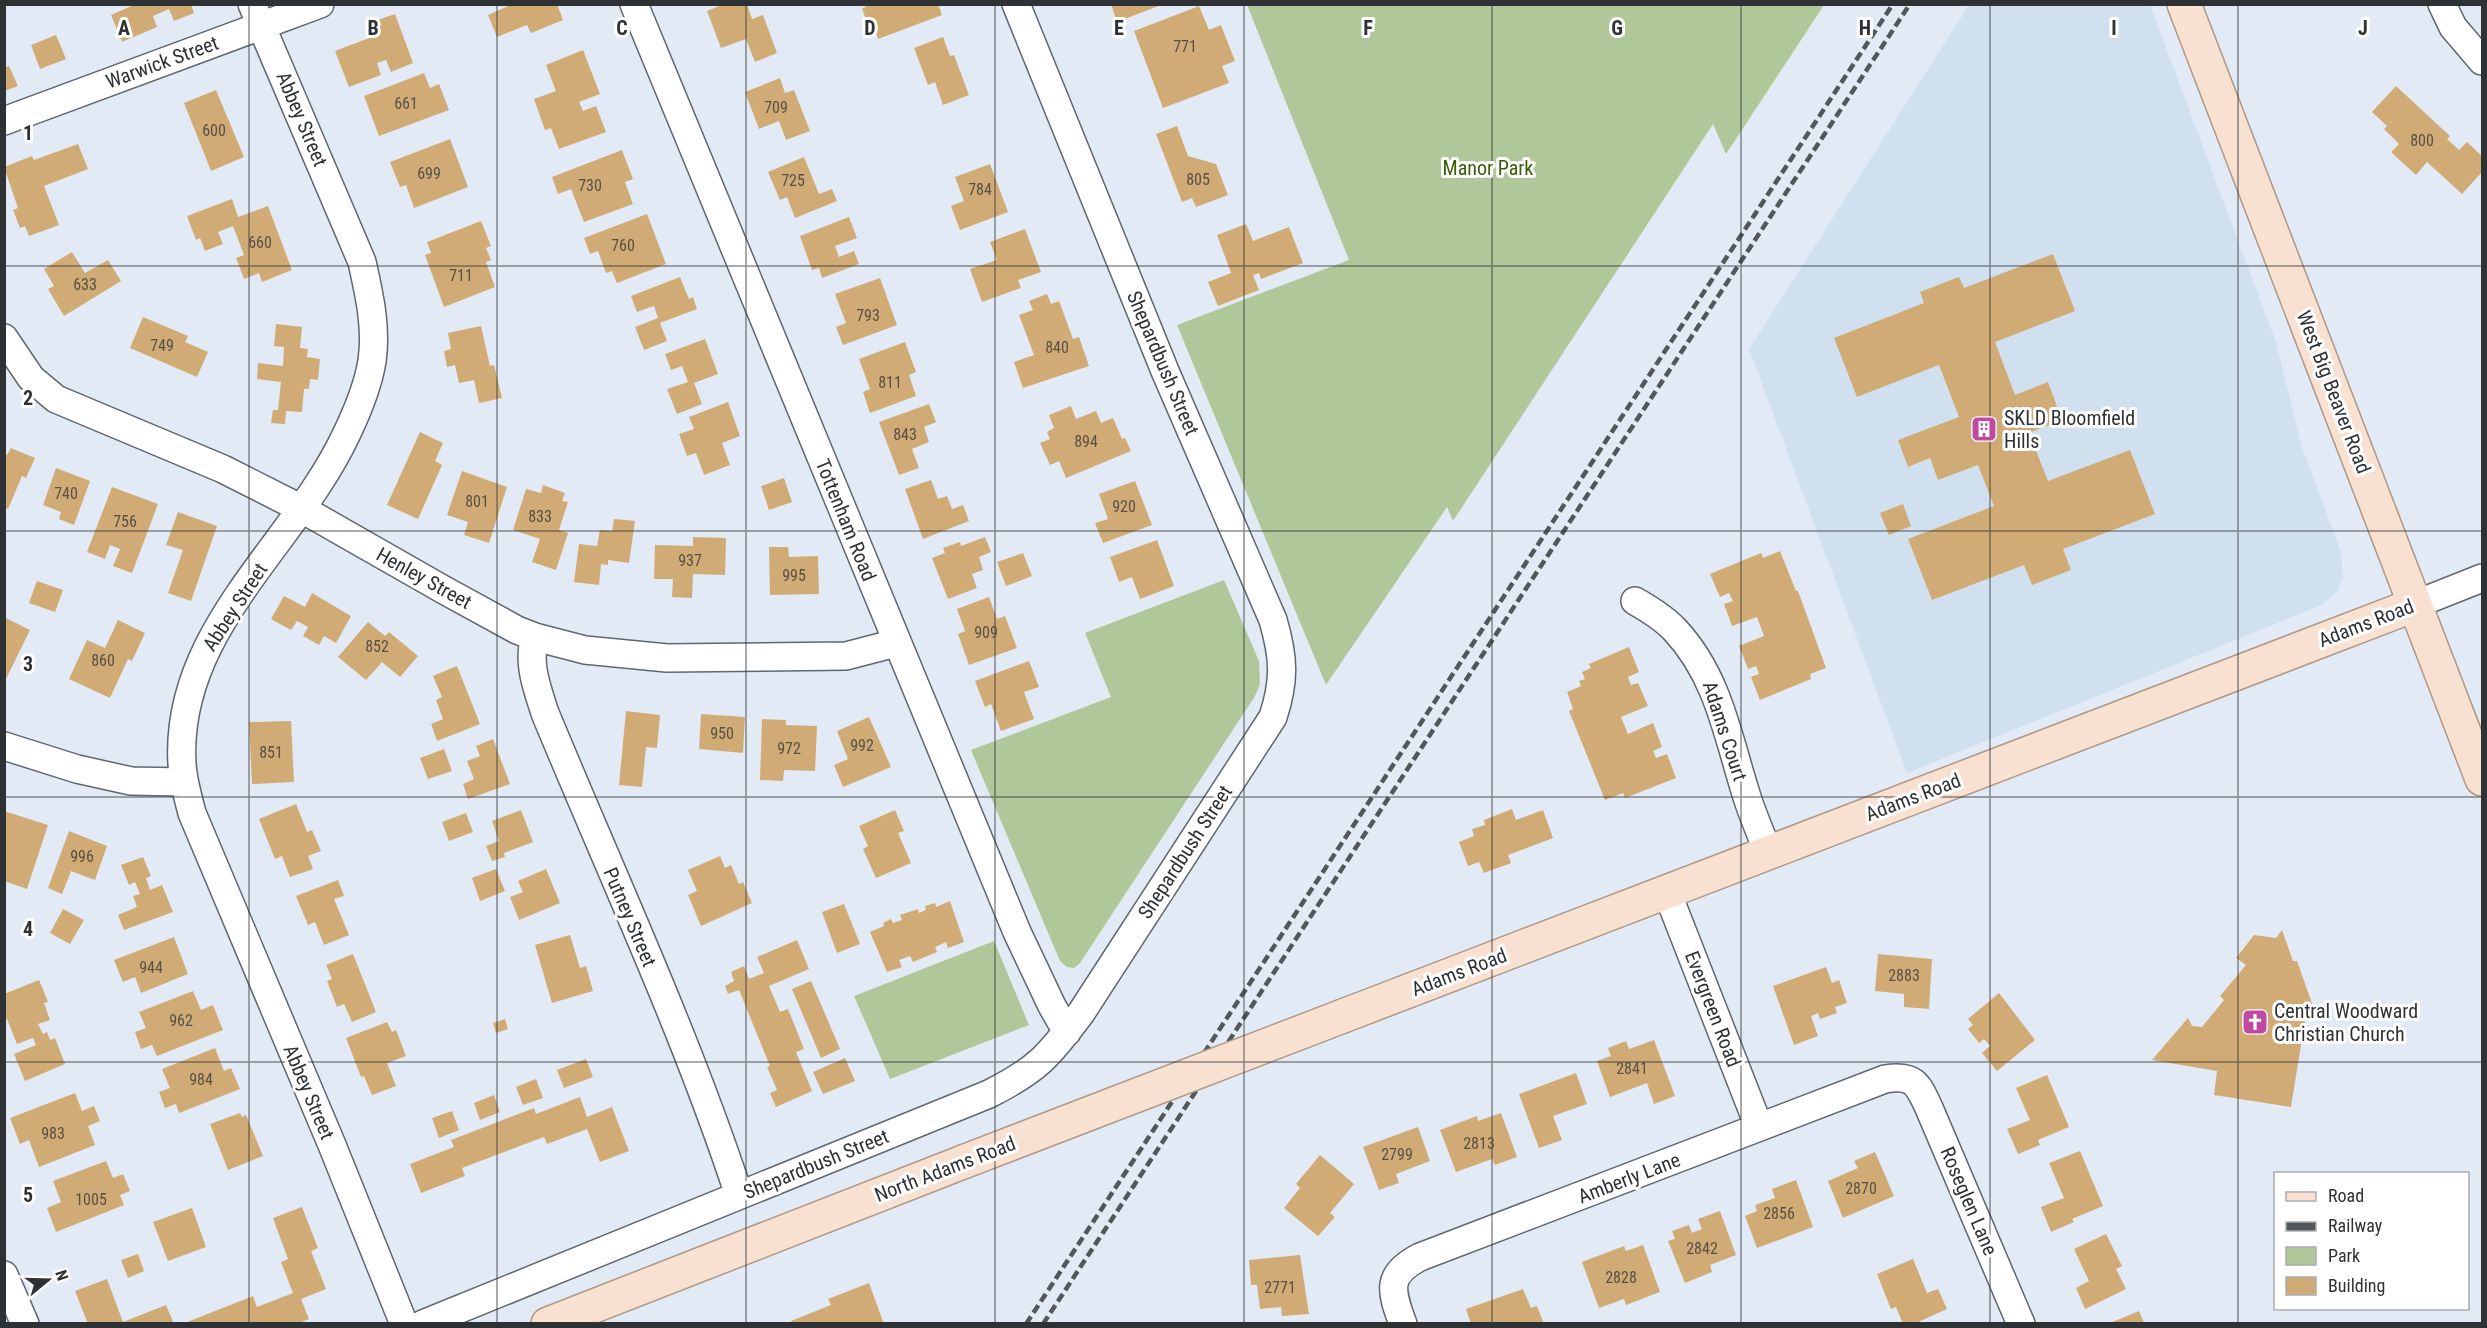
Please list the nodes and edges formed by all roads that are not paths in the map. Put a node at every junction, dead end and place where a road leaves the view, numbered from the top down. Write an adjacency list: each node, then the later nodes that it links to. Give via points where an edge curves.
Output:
1 (320, 4): 6 (street, Warwick Street)
2 (634, 4): 15 (street, Tottenham Road)
3 (1016, 4): 22 (street, Shepardbush Street, via 1165,371 1273,620 1283,662 1281,693 1273,717)
4 (2184, 4): 13 (main road, West Big Beaver Road)
5 (2442, 4): 7 (street, via 2453,27)
6 (257, 15): 8 (street, Warwick Street); 10 (street, Abbey Street, via 362,262 369,292 373,359 356,414 324,477)
7 (2482, 62)
8 (4, 121)
9 (4, 338): 10 (street, Henley Street, via 31,378 56,399 181,450)
10 (302, 509): 14 (street, Henley Street); 18 (street, Abbey Street, via 235,600 194,676 182,740)
11 (2482, 579): 13 (street, Adams Road)
12 (1635, 600): 19 (street, Adams Court, via 1675,630 1707,674 1721,705 1747,797)
13 (2414, 605): 17 (main road, West Big Beaver Road); 19 (main road, Adams Road)
14 (535, 637): 15 (street, Henley Street, via 585,650 667,658 846,656); 25 (street, Putney Street, via 531,651 533,669 545,713 672,1014)
15 (896, 643): 22 (street, Tottenham Road, via 1017,932)
16 (4, 746): 18 (street, via 131,781)
17 (2482, 779)
18 (184, 783): 28 (street, Abbey Street, via 192,813)
19 (1768, 852): 20 (main road, Adams Road)
20 (1667, 891): 21 (main road, Adams Road); 24 (street, Evergreen Road)
21 (1343, 1016): 30 (main road, North Adams Road, bridge)
22 (1067, 1032): 25 (street, Shepardbush Street, via 1041,1063 1011,1083)
23 (1913, 1082): 24 (street, Amberly Lane, via 1900,1076 1885,1079); 32 (street, Roseglen Lane, via 1929,1108)
24 (1759, 1127): 31 (street, Amberly Lane, via 1408,1264 1396,1274 1392,1288)
25 (739, 1196): 29 (street, Shepardbush Street)
26 (4, 1275): 27 (street)
27 (25, 1323)
28 (404, 1323)
29 (423, 1323)
30 (548, 1323)
31 (1403, 1323)
32 (2020, 1323)

